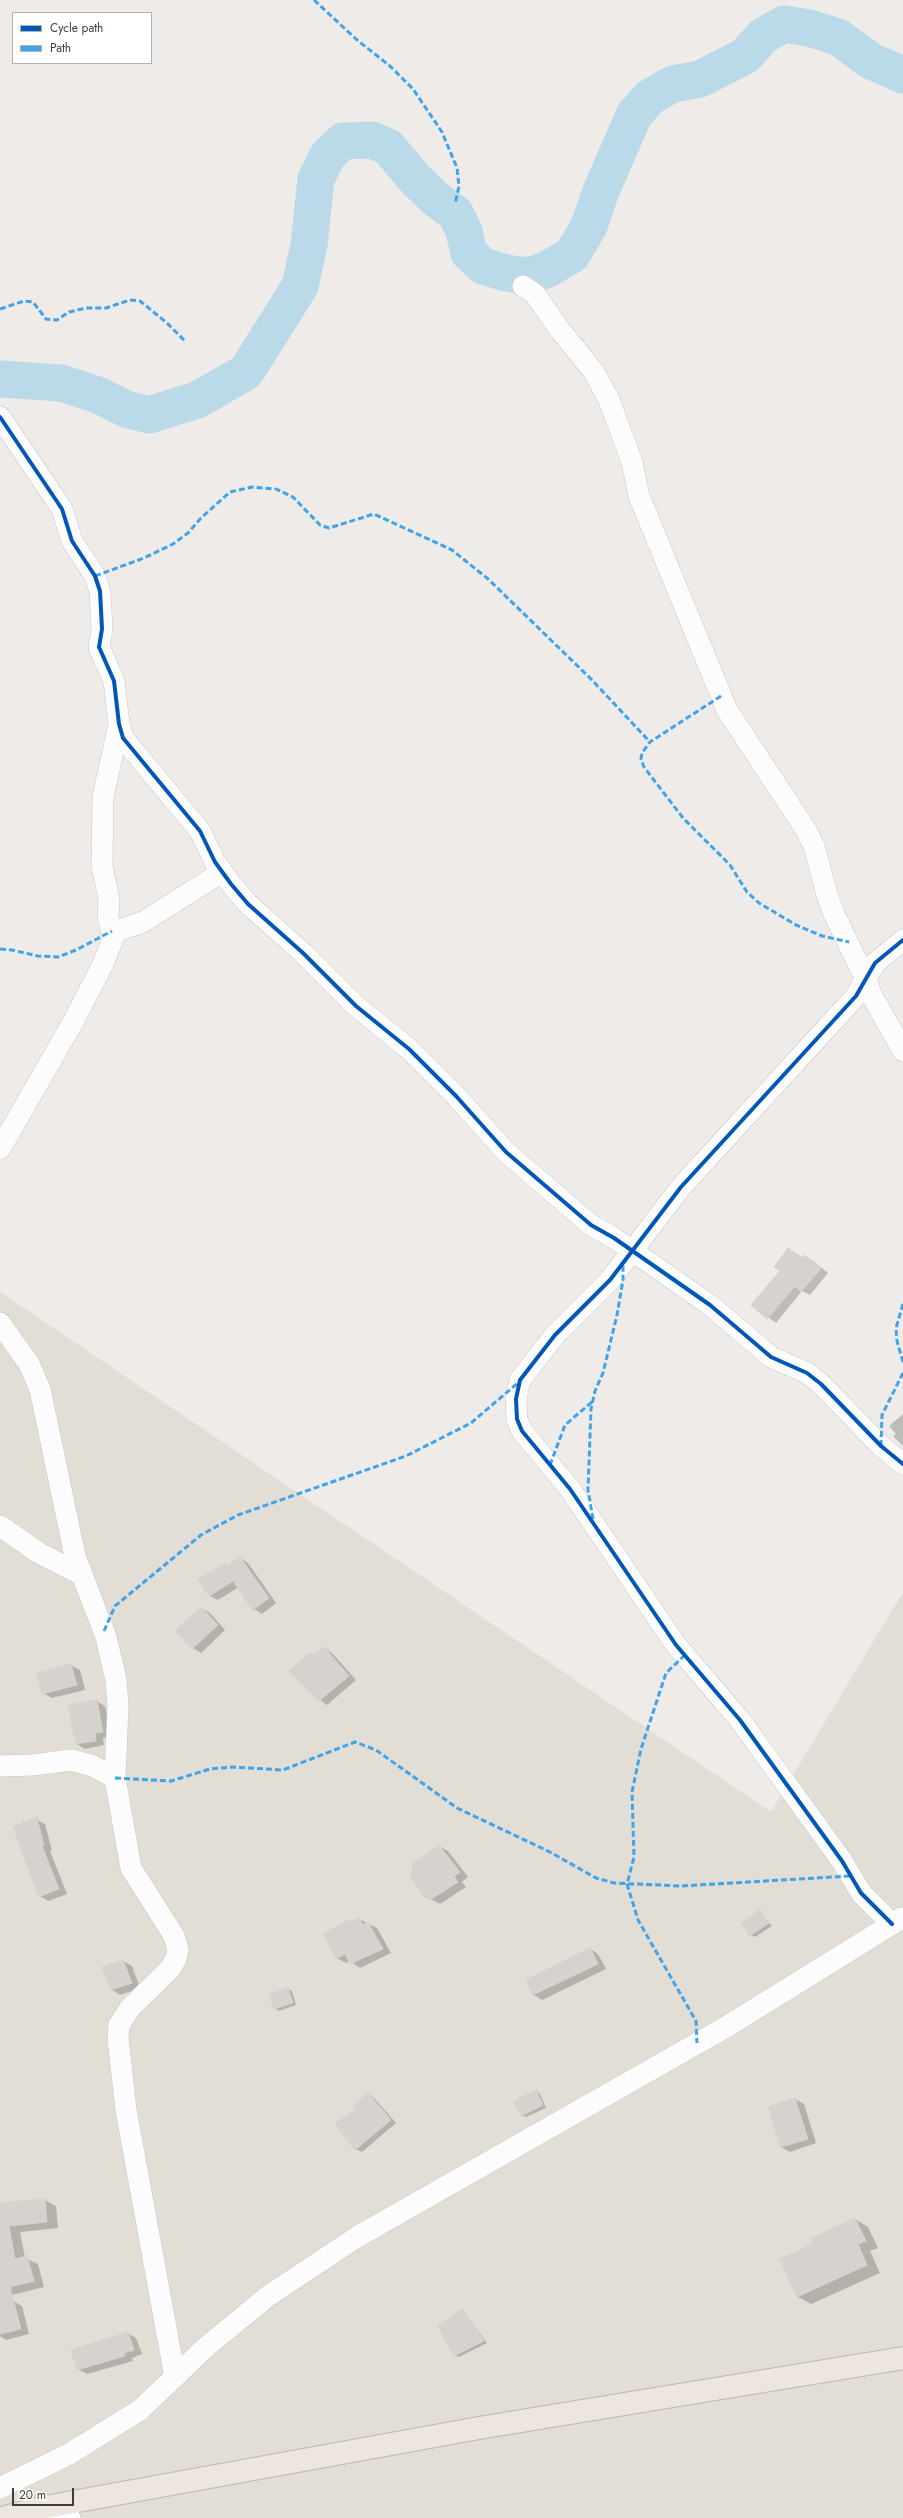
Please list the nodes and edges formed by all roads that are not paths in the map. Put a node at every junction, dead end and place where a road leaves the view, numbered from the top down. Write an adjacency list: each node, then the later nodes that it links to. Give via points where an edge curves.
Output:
1 (523, 286): 7 (street, via 535,294 594,372 608,400 632,462 639,496 727,710 806,830 814,846 827,895)
2 (0, 417): 3 (street, via 62,509 72,541 95,576 100,591 102,629 99,647 114,681)
3 (119, 724): 4 (street, via 124,738 138,757 200,831); 5 (street, via 103,803 102,866)
4 (222, 872): 5 (street, via 143,922 116,931); 10 (street, via 248,904 303,953 356,1006 409,1049 506,1152 591,1225)
5 (113, 937): 9 (street, via 103,964 73,1022)
6 (903, 940): 7 (street, via 875,963)
7 (866, 980): 8 (street, via 874,1000); 10 (street, via 829,1026 681,1187)
8 (903, 1051)
9 (0, 1149)
10 (633, 1252): 12 (street, via 710,1305 771,1357 807,1373 821,1384 881,1446); 17 (street, via 610,1280 555,1335 520,1380 516,1399 517,1419 522,1431 570,1489 676,1645 744,1726 842,1860 861,1893)
11 (0, 1323): 14 (street, via 29,1364 40,1389)
12 (903, 1464)
13 (0, 1526): 14 (street, via 39,1553)
14 (82, 1575): 16 (street, via 106,1637 116,1680)
15 (0, 1766): 16 (street, via 71,1760 93,1766)
16 (116, 1778): 19 (street, via 131,1868 174,1936 178,1950 170,1970 130,2008 119,2025 118,2039 126,2110)
17 (897, 1921): 19 (street, via 726,2027 357,2237 268,2296 206,2347)
18 (903, 2358): 21 (highway, via 479,2428)
19 (175, 2377): 20 (street, via 140,2410 69,2454)
20 (0, 2488)
21 (34, 2509): 22 (highway); 23 (street)
22 (2, 2518)
23 (70, 2518)

